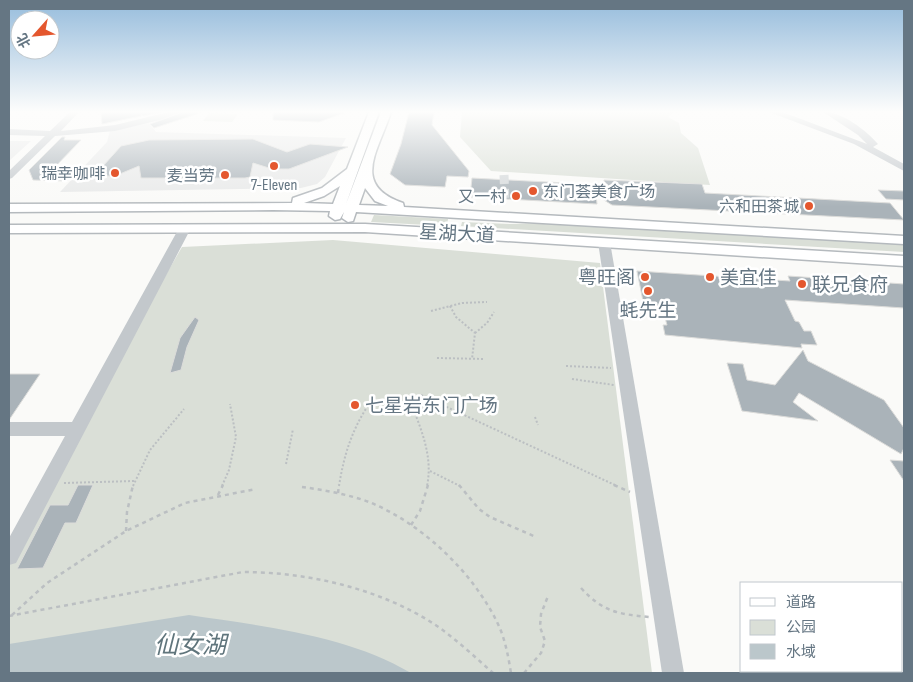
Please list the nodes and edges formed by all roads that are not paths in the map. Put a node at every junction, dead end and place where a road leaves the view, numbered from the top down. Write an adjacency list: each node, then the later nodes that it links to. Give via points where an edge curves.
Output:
1 (43, 144): 10 (street)
2 (361, 144): 8 (main road)
3 (375, 144): 9 (main road)
4 (861, 144): 6 (street)
5 (872, 144): 6 (street)
6 (884, 154): 7 (street)
7 (904, 168)
8 (351, 170): 11 (main road, via 318,196); 14 (main road)
9 (365, 171): 15 (main road); 16 (main road, via 367,183 377,197)
10 (9, 176)
11 (273, 206): 12 (main road, 星湖大道); 14 (main road, 星湖大道)
12 (133, 207): 13 (main road, 星湖大道); 21 (main road)
13 (9, 208)
14 (338, 208): 15 (main road, 星湖大道); 18 (main road)
15 (352, 208): 16 (main road, 星湖大道); 19 (main road)
16 (416, 212): 17 (main road, 星湖大道)
17 (460, 215): 23 (main road); 24 (main road, 星湖大道)
18 (331, 227): 19 (main road, 星湖大道); 20 (main road, 星湖大道)
19 (345, 227): 23 (main road, 星湖大道)
20 (185, 228): 21 (main road, 星湖大道); 28 (street)
21 (115, 229): 22 (main road, 星湖大道)
22 (9, 230)
23 (455, 233): 25 (main road, 星湖大道)
24 (904, 240)
25 (604, 242): 26 (main road, 星湖大道); 30 (street)
26 (904, 261)
27 (9, 429): 28 (street)
28 (76, 430): 29 (street)
29 (9, 556)
30 (673, 673)

